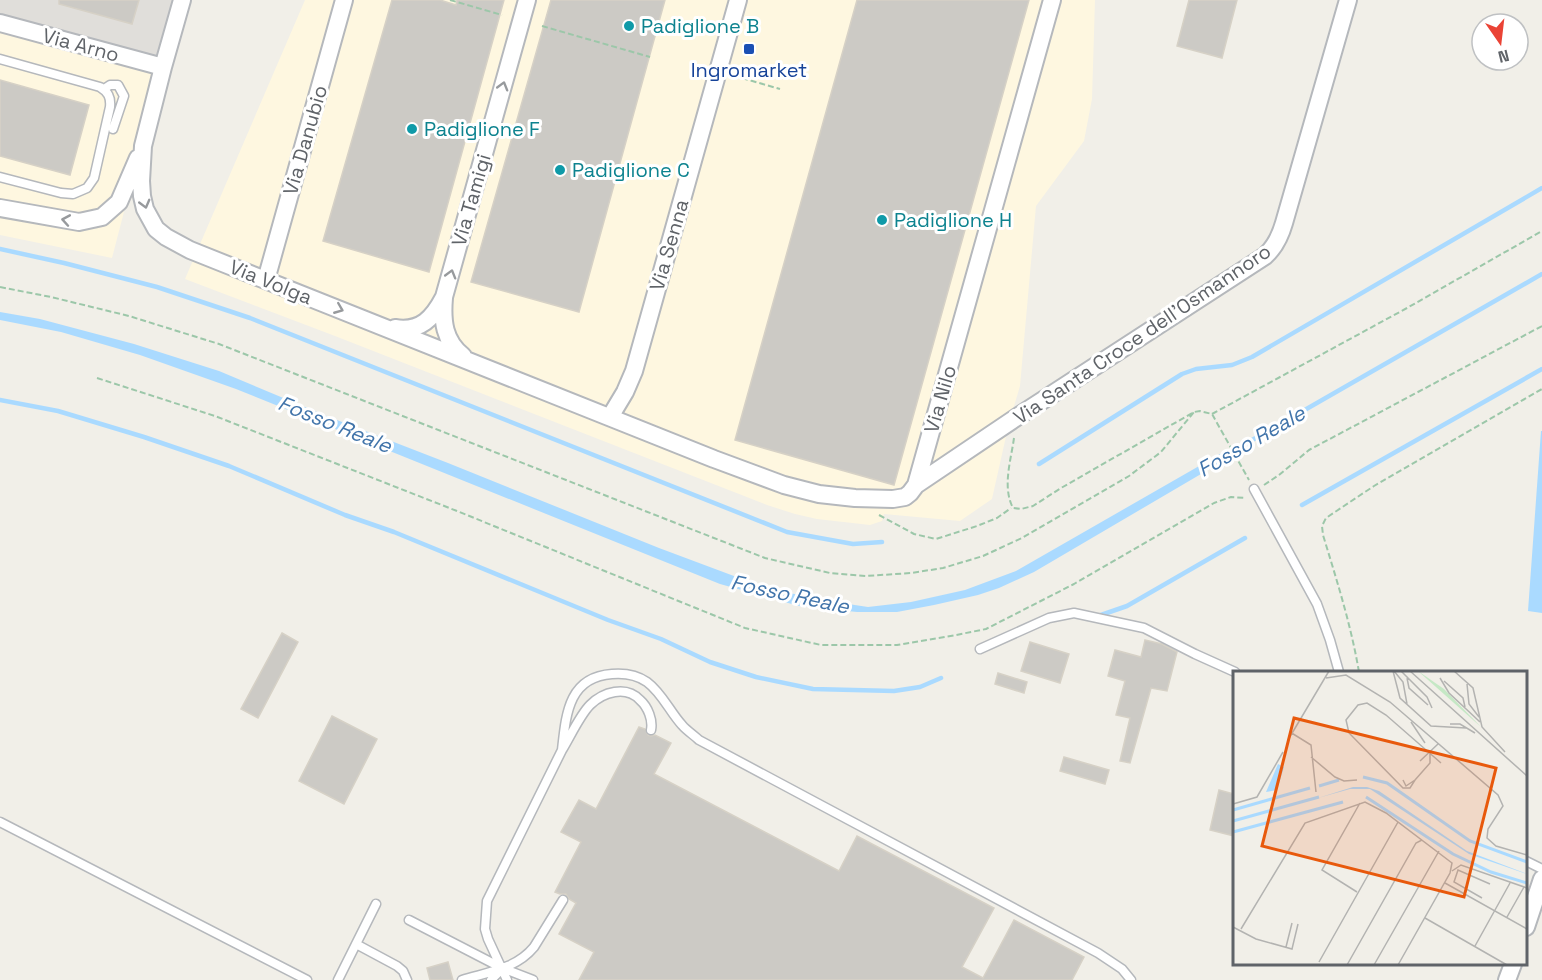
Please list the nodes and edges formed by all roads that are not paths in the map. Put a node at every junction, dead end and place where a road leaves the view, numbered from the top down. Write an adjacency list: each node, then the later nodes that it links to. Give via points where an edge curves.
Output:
1 (182, 0): 9 (street, Via Volga)
2 (344, 0): 15 (street, Via Danubio)
3 (527, 0): 16 (street, Via Tamigi, one-way to 3)
4 (738, 0): 19 (street, Via Senna, via 634,371)
5 (1052, 0): 20 (street, Via Nilo)
6 (1348, 0): 20 (street, Via Santa Croce dell'Osmannoro, via 1276,245 1265,256)
7 (0, 23): 9 (street, Via Arno)
8 (0, 59): 10 (lane)
9 (163, 67): 12 (street, Via Volga)
10 (104, 89): 11 (lane, via 118,85 124,96); 13 (lane, via 111,100 110,107 94,178 87,188 73,194 61,193)
11 (113, 129)
12 (144, 146): 14 (street, one-way to 14, via 119,202 102,217 79,222); 15 (street, Via Volga, one-way to 15, via 142,196 156,229 190,250)
13 (0, 177)
14 (0, 208)
15 (266, 280): 17 (street, Via Volga, one-way to 17)
16 (444, 297): 17 (street, Via Tamigi, via 436,313 420,326); 18 (street, Via Tamigi, via 447,338)
17 (382, 326): 18 (street, Via Volga)
18 (468, 360): 19 (street, Via Volga)
19 (610, 417): 20 (street, via 784,485 819,494 893,499 910,493)
20 (916, 485)
21 (1256, 492): 24 (lane, via 1317,604)
22 (980, 649): 23 (lane, via 1049,618 1074,613 1144,628)
23 (1233, 671)
24 (1339, 671)
25 (651, 730): 26 (lane, via 651,720 641,700 631,693 616,691 590,705)
26 (562, 750): 37 (lane, via 487,901 485,929); 45 (lane, via 568,706 582,685 609,674 634,675 657,691 683,726 699,740 1098,953)
27 (0, 822): 38 (lane)
28 (1527, 862): 29 (lane)
29 (1542, 869)
30 (1542, 879): 34 (street)
31 (563, 900): 37 (lane, via 528,954)
32 (376, 904): 35 (lane)
33 (409, 920): 37 (lane)
34 (1527, 924)
35 (356, 944): 39 (lane); 40 (lane, via 397,966)
36 (1512, 965): 46 (street)
37 (502, 968): 41 (lane); 42 (lane); 43 (lane); 44 (lane)
38 (307, 980)
39 (338, 980)
40 (407, 980)
41 (462, 980)
42 (491, 980)
43 (507, 980)
44 (533, 980)
45 (1131, 980)
46 (1507, 980)

